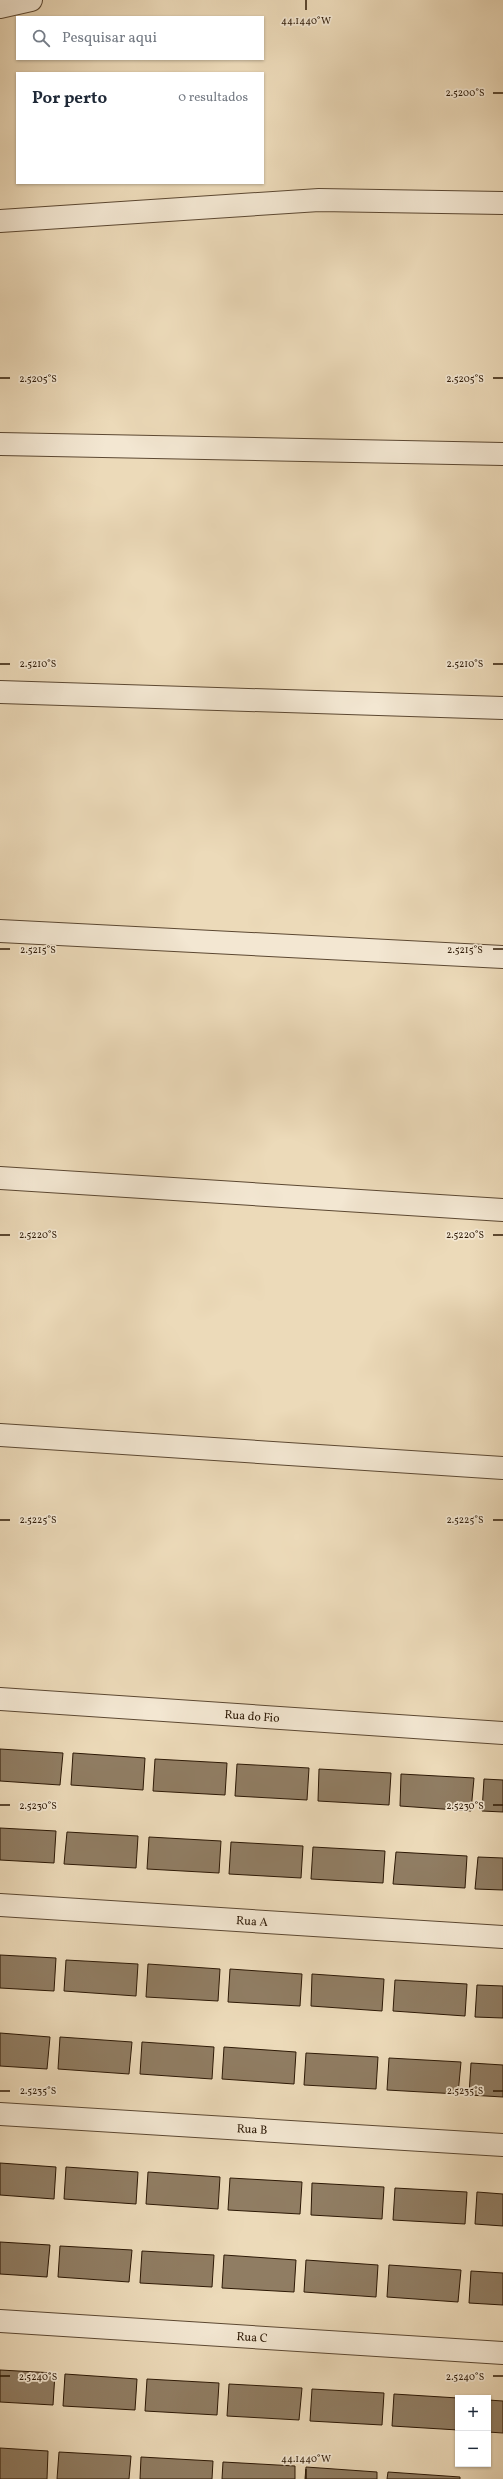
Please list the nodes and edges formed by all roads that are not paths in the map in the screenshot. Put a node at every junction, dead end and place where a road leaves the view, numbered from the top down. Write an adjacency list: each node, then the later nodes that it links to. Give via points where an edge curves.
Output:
1 (31, 0): 2 (street)
2 (0, 7)
3 (503, 203): 4 (street, via 319,200)
4 (0, 221)
5 (0, 444): 6 (street)
6 (503, 454)
7 (0, 692): 8 (street)
8 (503, 708)
9 (0, 931): 10 (street)
10 (503, 957)
11 (0, 1178): 12 (street)
12 (503, 1210)
13 (0, 1435): 14 (street)
14 (503, 1468)
15 (0, 1699): 16 (street, Rua do Fio)
16 (503, 1733)
17 (0, 1906): 18 (street, Rua A)
18 (503, 1937)
19 (0, 2114): 20 (street, Rua B)
20 (503, 2144)
21 (0, 2321): 22 (street, Rua C)
22 (503, 2353)

